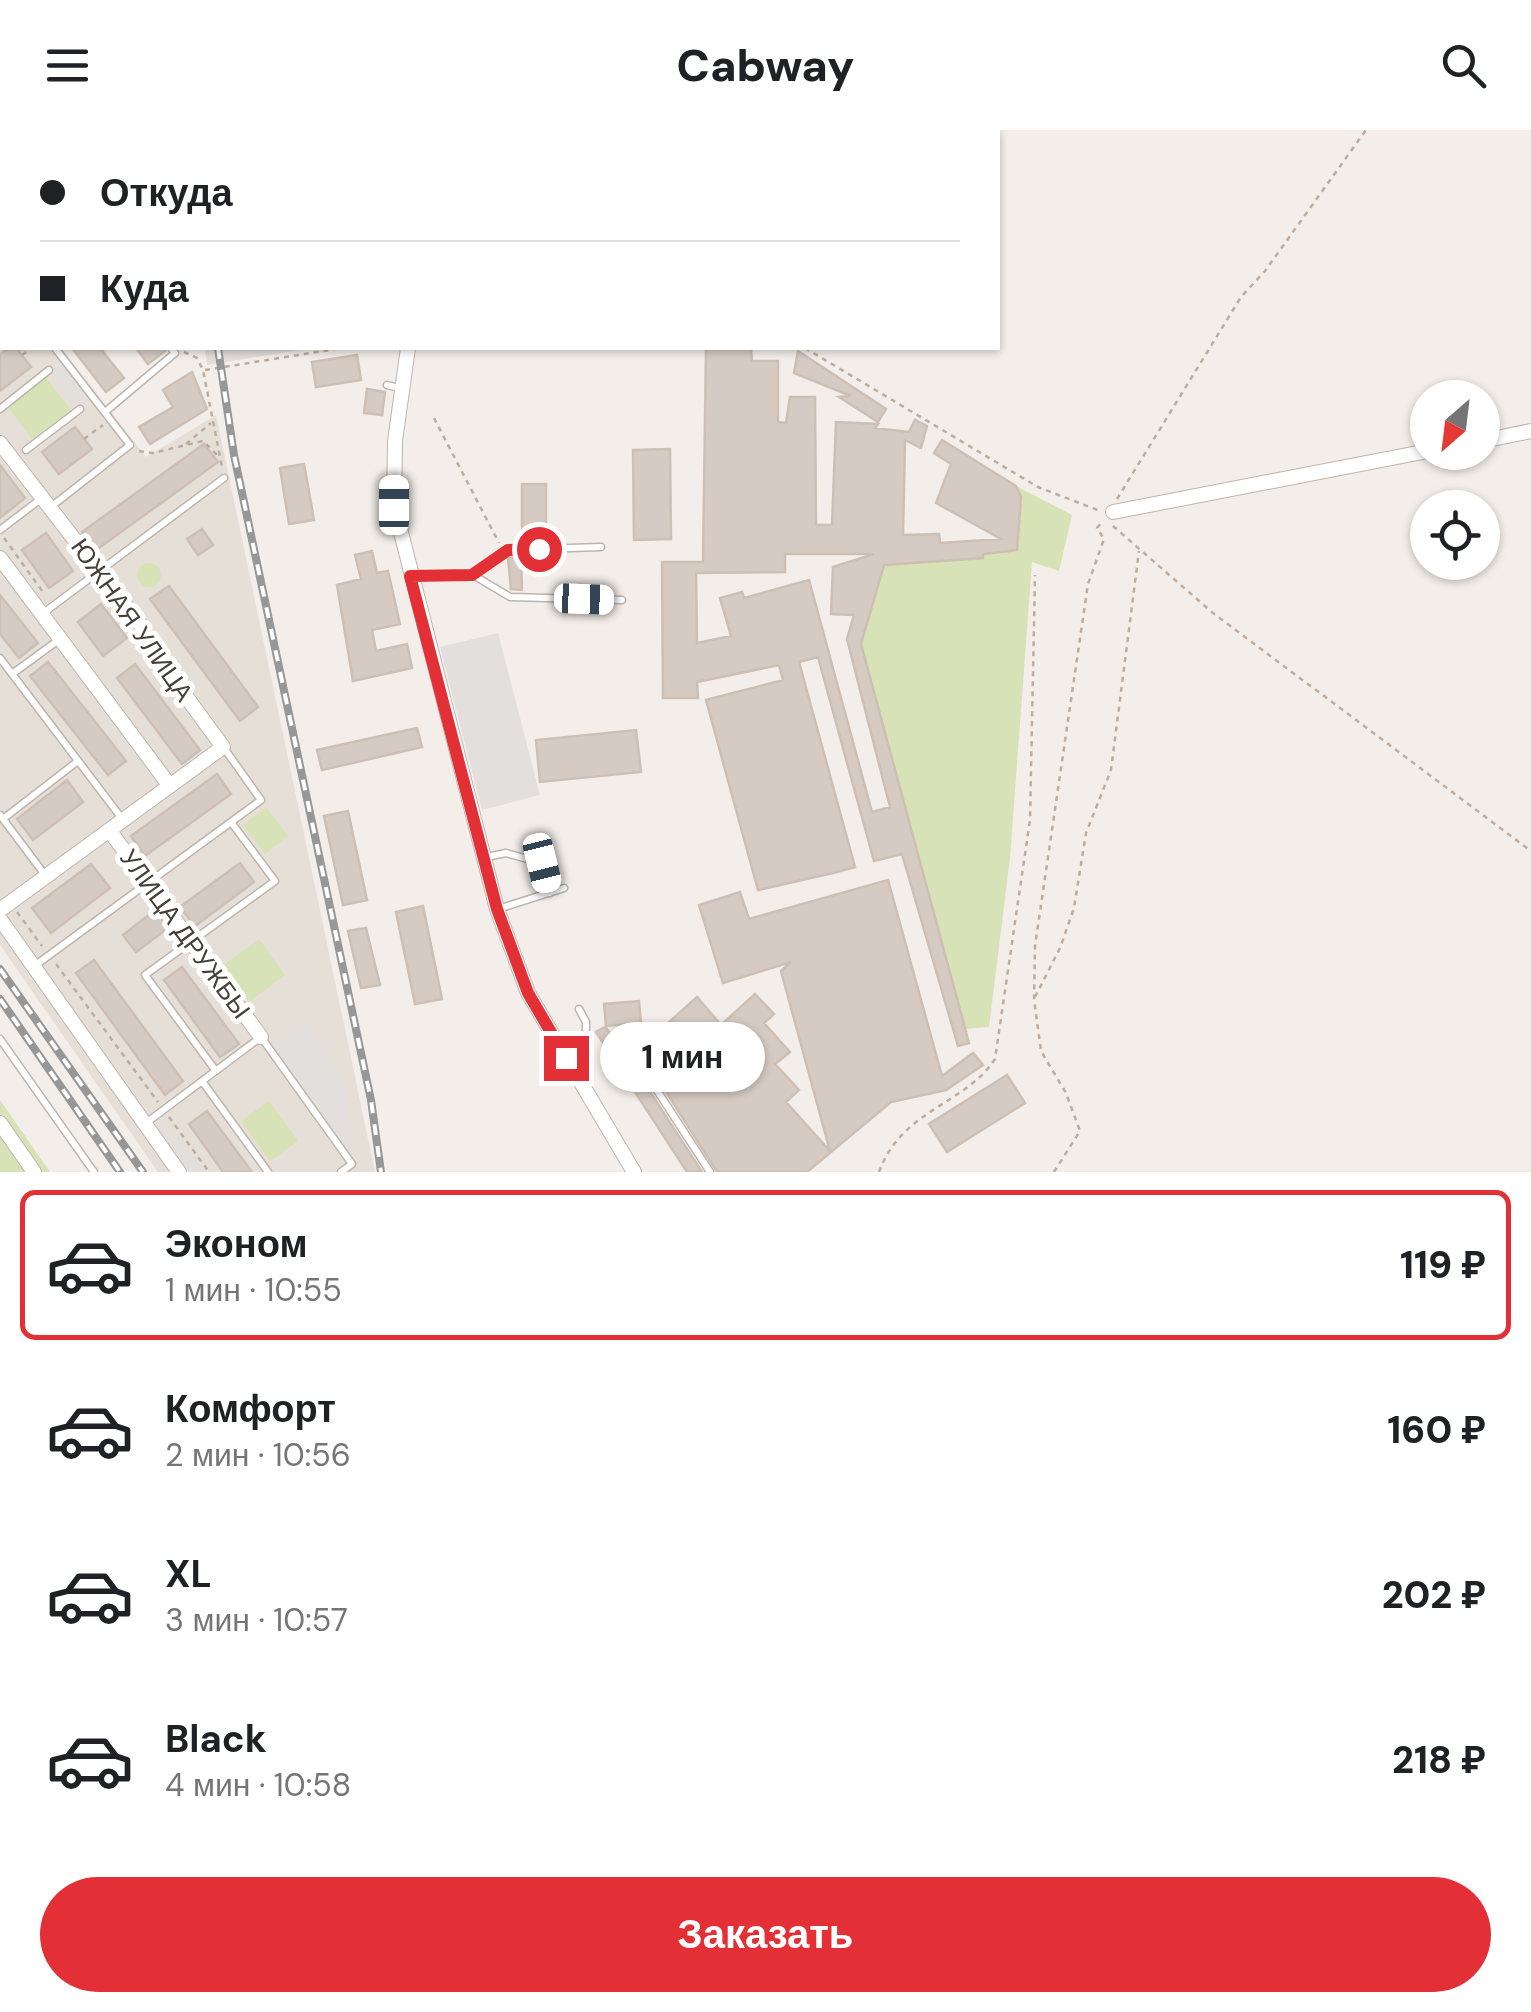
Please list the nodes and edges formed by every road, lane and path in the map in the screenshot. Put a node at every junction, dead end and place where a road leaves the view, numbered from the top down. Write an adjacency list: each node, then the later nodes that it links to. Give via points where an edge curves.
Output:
1 (1366, 130): 29 (path, via 1240,297 1118,493)
2 (29, 350): 8 (path)
3 (57, 350): 15 (lane)
4 (173, 350): 10 (path, via 197,358); 15 (lane)
5 (329, 350): 10 (path)
6 (408, 350): 12 (street)
7 (809, 350): 29 (path, via 1038,487 1082,508)
8 (22, 355)
9 (50, 370): 13 (lane)
10 (204, 370): 17 (path)
11 (388, 385): 12 (lane)
12 (404, 389): 38 (street, via 394,441 394,505)
13 (0, 408)
14 (80, 408): 24 (lane)
15 (108, 416): 20 (path); 23 (lane)
16 (434, 418): 31 (path)
17 (212, 422): 22 (path); 26 (path)
18 (1531, 431): 19 (street)
19 (1500, 437)
20 (84, 439)
21 (0, 443): 28 (street, ЮЖНАЯ УЛИЦА)
22 (186, 444): 23 (path, via 153,453); 26 (path, via 212,445)
23 (130, 445): 28 (lane)
24 (26, 450)
25 (1410, 454): 29 (street)
26 (220, 460): 27 (path)
27 (224, 478): 35 (lane)
28 (47, 502): 30 (lane); 35 (street, ЮЖНАЯ УЛИЦА)
29 (1113, 512): 33 (path, via 1112,525); 63 (path, via 1097,528 1104,539 1082,622 1034,946)
30 (0, 530)
31 (499, 543)
32 (601, 547): 36 (lane, via 508,550)
33 (1139, 550): 51 (path, via 1228,625); 63 (path, via 1111,770 1086,833 1074,908)
34 (0, 558): 40 (street)
35 (100, 571): 40 (lane); 44 (street, ЮЖНАЯ УЛИЦА)
36 (472, 575): 38 (lane); 39 (lane, via 510,597)
37 (1035, 575): 82 (path, via 1030,820 995,1059 904,1132)
38 (410, 576): 52 (street, via 437,654)
39 (622, 600)
40 (42, 614): 41 (street)
41 (60, 639): 43 (lane); 46 (street)
42 (0, 658): 43 (lane)
43 (12, 674): 45 (lane)
44 (223, 747): 46 (street); 49 (lane, via 262,800)
45 (78, 761): 47 (lane); 48 (lane)
46 (170, 786): 48 (street)
47 (2, 817): 53 (lane)
48 (123, 820): 50 (street)
49 (232, 822): 54 (lane); 60 (lane, via 275,881)
50 (109, 830): 53 (street); 54 (street, УЛИЦА ДРУЖБЫ)
51 (1531, 851)
52 (484, 858): 56 (lane, via 506,853 542,863); 58 (street)
53 (46, 876): 57 (street)
54 (148, 883): 60 (street, УЛИЦА ДРУЖБЫ); 61 (lane)
55 (564, 888): 56 (lane)
56 (550, 893): 58 (lane)
57 (5, 906): 61 (path)
58 (497, 909): 70 (street, via 528,993)
59 (0, 920): 62 (street)
60 (191, 942): 65 (street, УЛИЦА ДРУЖБЫ); 68 (lane, via 145,975)
61 (49, 955): 62 (lane); 71 (path)
62 (33, 967): 73 (street)
63 (1034, 999): 83 (path, via 1042,1051 1080,1131)
64 (578, 1009): 70 (lane, via 586,1022)
65 (261, 1037): 68 (lane); 79 (lane, via 352,1164)
66 (0, 1039): 75 (lane)
67 (625, 1041): 81 (lane)
68 (216, 1070): 69 (lane)
69 (202, 1081): 71 (lane); 78 (lane)
70 (585, 1090): 80 (street)
71 (163, 1109): 73 (lane); 77 (path)
72 (0, 1123): 74 (street)
73 (145, 1124): 76 (street)
74 (34, 1172)
75 (94, 1172)
76 (179, 1172)
77 (210, 1172)
78 (268, 1172)
79 (342, 1172)
80 (634, 1172)
81 (710, 1172)
82 (879, 1172)
83 (1054, 1172)

